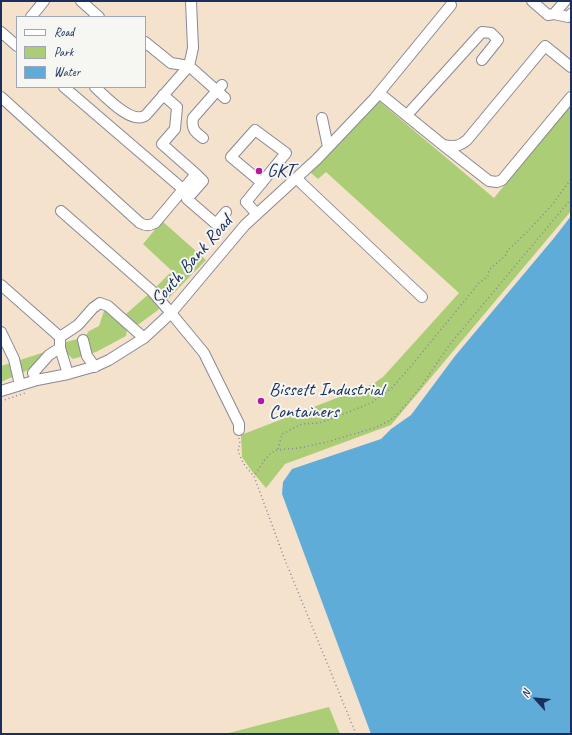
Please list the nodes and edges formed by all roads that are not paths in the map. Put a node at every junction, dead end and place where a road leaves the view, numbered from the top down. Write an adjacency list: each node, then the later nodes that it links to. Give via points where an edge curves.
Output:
1 (44, 1): 9 (street)
2 (81, 1): 10 (street)
3 (191, 1): 15 (street, via 193,48)
4 (532, 1): 7 (street, via 548,15)
5 (565, 1): 7 (street)
6 (451, 5): 20 (street, South Bank Road)
7 (554, 14): 8 (street, via 568,18)
8 (571, 14)
9 (32, 16)
10 (98, 16)
11 (1, 32): 13 (street)
12 (146, 43): 15 (street, via 172,63)
13 (16, 45)
14 (482, 60): 25 (street, via 498,40 491,33 482,32)
15 (189, 66): 19 (street); 21 (street)
16 (571, 67): 28 (street, via 545,46 467,140 454,147)
17 (65, 88): 33 (street)
18 (96, 88): 21 (street, via 126,114 135,118 146,116)
19 (219, 88): 24 (street); 27 (street, via 193,118 194,131)
20 (377, 95): 25 (street); 29 (street, South Bank Road)
21 (163, 96): 30 (street, via 177,107 175,129 162,144)
22 (1, 97): 33 (street, via 145,225 155,223)
23 (571, 97): 28 (street, via 502,180 497,182 489,181)
24 (225, 98)
25 (407, 115): 28 (street)
26 (322, 118): 29 (street)
27 (203, 138)
28 (443, 145)
29 (328, 147): 31 (street, South Bank Road)
30 (196, 174): 33 (street); 35 (street, via 203,181 187,199 216,224)
31 (296, 178): 36 (street, South Bank Road); 38 (street)
32 (262, 183): 32 (street, via 286,154 255,130 231,157); 36 (street, via 246,202)
33 (184, 190)
34 (61, 211): 39 (street, via 152,292)
35 (226, 212)
36 (257, 214): 39 (street, South Bank Road)
37 (1, 285): 41 (street)
38 (422, 297)
39 (171, 314): 42 (street, South Bank Road); 50 (street, via 204,353 239,424)
40 (1, 332): 48 (street, via 14,359)
41 (60, 337): 42 (street, via 78,325 92,308 100,303 108,306); 44 (street)
42 (144, 338): 45 (street, South Bank Road)
43 (83, 340): 45 (street, via 87,356)
44 (60, 348): 46 (street); 47 (street, via 49,355 33,373)
45 (95, 367): 46 (street, South Bank Road)
46 (68, 374): 47 (street, South Bank Road)
47 (37, 380): 48 (street, South Bank Road)
48 (20, 385): 49 (street, South Bank Road)
49 (1, 391)
50 (239, 430)

